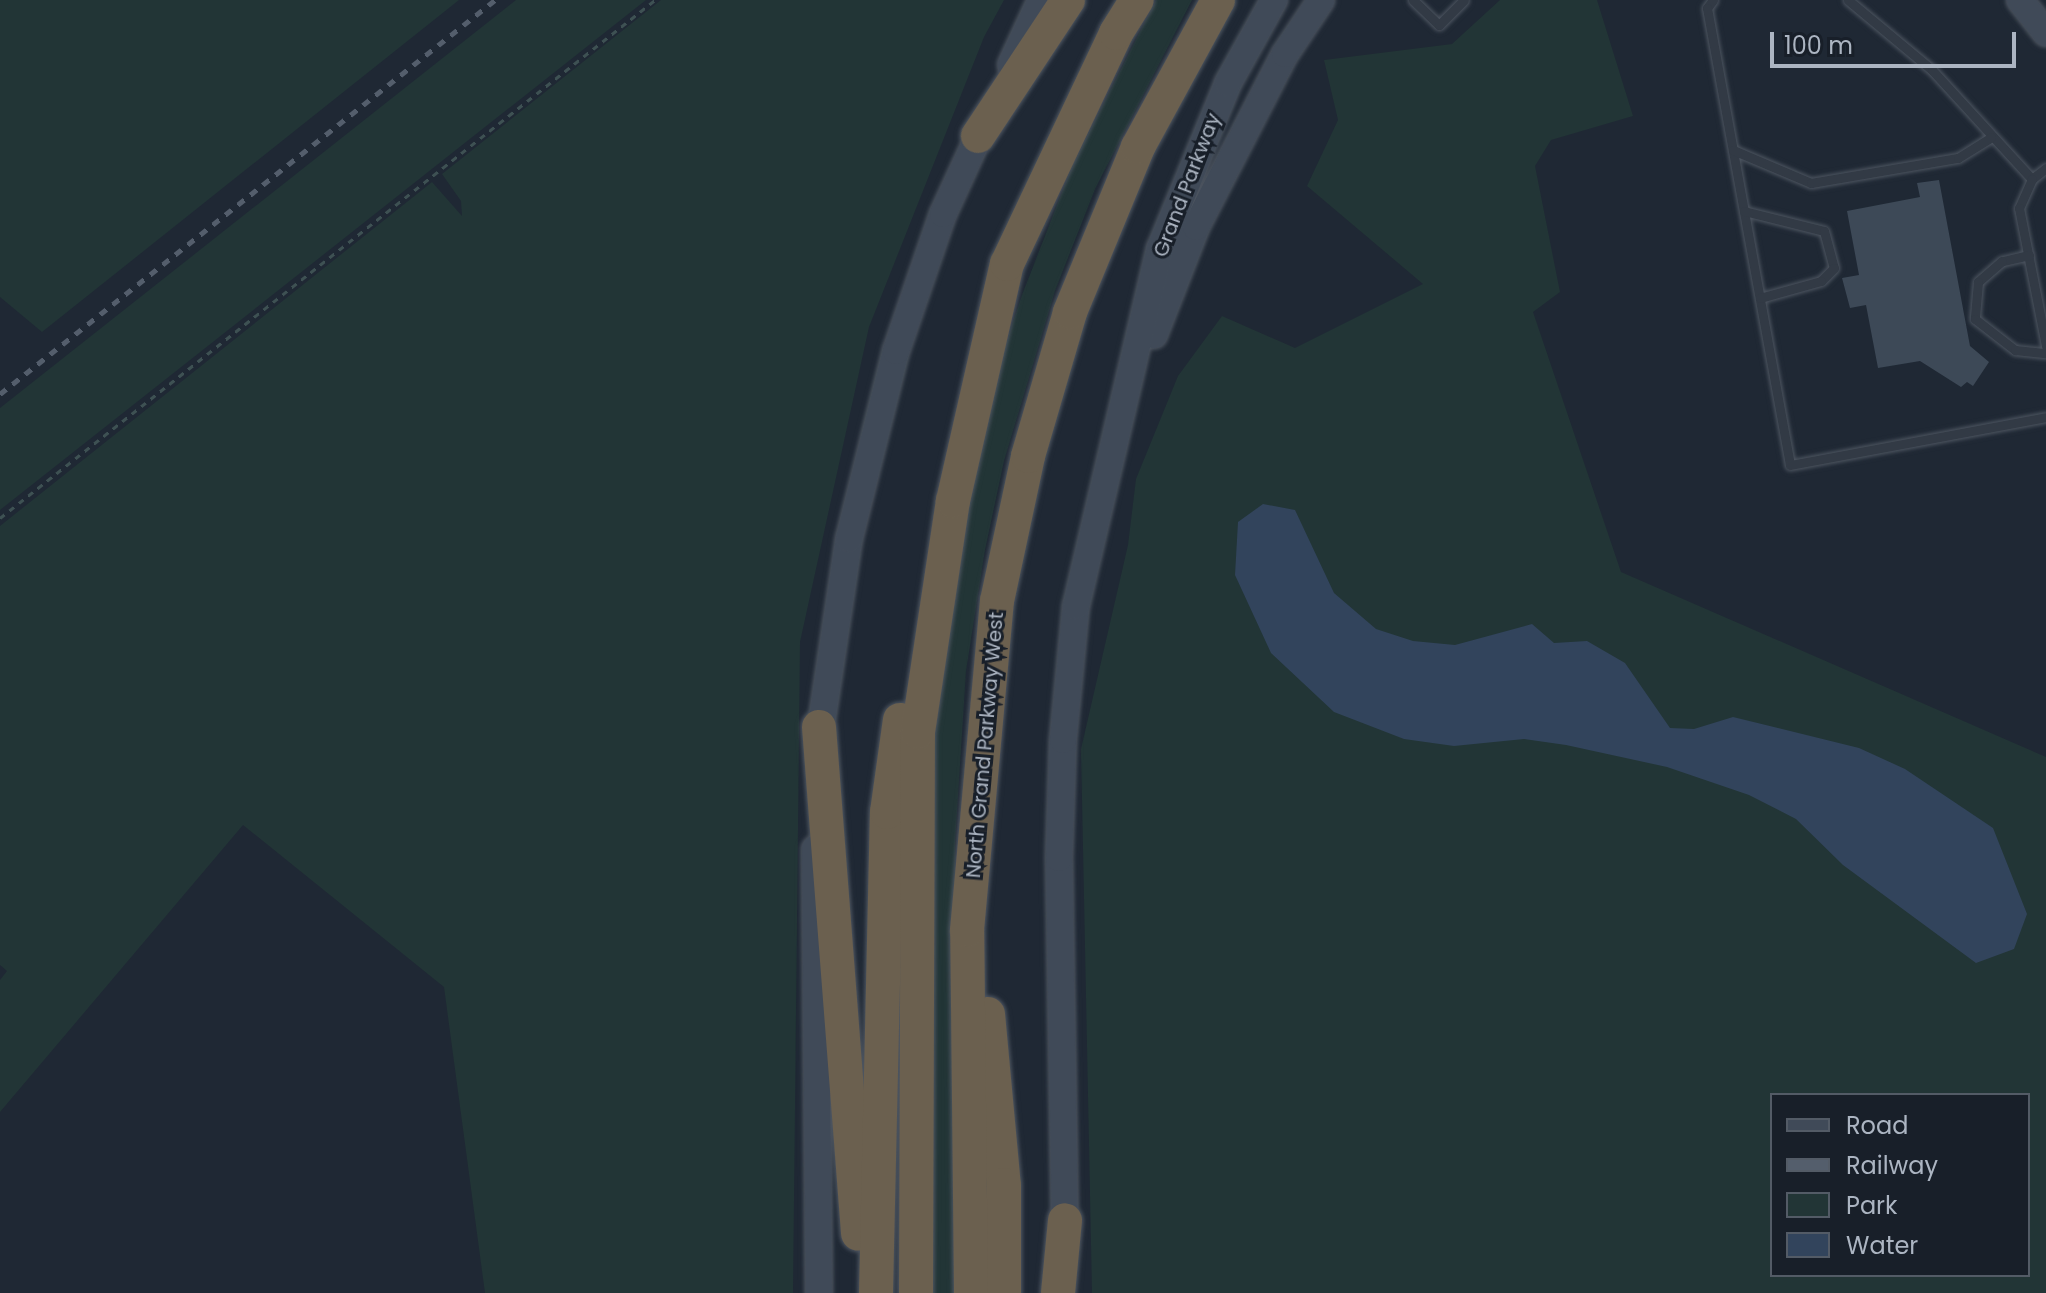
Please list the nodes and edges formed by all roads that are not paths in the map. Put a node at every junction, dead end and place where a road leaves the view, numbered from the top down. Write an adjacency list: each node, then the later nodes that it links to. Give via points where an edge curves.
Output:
1 (1041, 0): 13 (main road)
2 (1068, 0): 13 (highway)
3 (1137, 0): 25 (highway, via 1116,33 1007,264)
4 (1218, 0): 27 (highway, North Grand Parkway West, via 1138,147 1091,257 1028,456 997,601 980,752)
5 (1274, 0): 24 (main road, Grand Parkway, via 1228,83 1160,249)
6 (1321, 0): 24 (main road, via 1285,54 1196,227)
7 (1413, 0): 8 (lane, via 1439,25)
8 (1464, 0)
9 (1713, 0): 15 (lane, via 1707,8)
10 (1848, 0): 14 (lane, via 1932,70)
11 (2020, 0): 12 (main road)
12 (2046, 33)
13 (978, 136): 26 (main road, via 943,214 896,351 849,539)
14 (1991, 137): 15 (lane, via 1958,158 1811,183); 17 (lane)
15 (1733, 150): 18 (lane)
16 (2046, 168): 17 (lane)
17 (2032, 179): 19 (lane, via 2019,208)
18 (1744, 211): 20 (lane); 20 (lane, via 1824,231 1834,268 1821,281)
19 (2029, 255): 21 (lane); 22 (lane, via 2002,261 1978,282 1975,319 2015,350)
20 (1760, 298): 23 (lane, via 1790,465)
21 (2046, 346)
22 (2046, 353)
23 (2046, 417)
24 (1118, 428): 28 (main road, via 1076,606 1063,740)
25 (953, 501): 31 (highway, via 928,542 887,812); 32 (highway, via 918,732)
26 (819, 727): 29 (main road, via 813,917); 30 (highway)
27 (975, 871): 33 (highway, North Grand Parkway West, via 967,930); 34 (highway, via 1004,1185)
28 (1065, 1220): 35 (highway); 36 (main road)
29 (819, 1293)
30 (862, 1293)
31 (876, 1293)
32 (916, 1293)
33 (971, 1293)
34 (1004, 1293)
35 (1058, 1293)
36 (1066, 1293)

